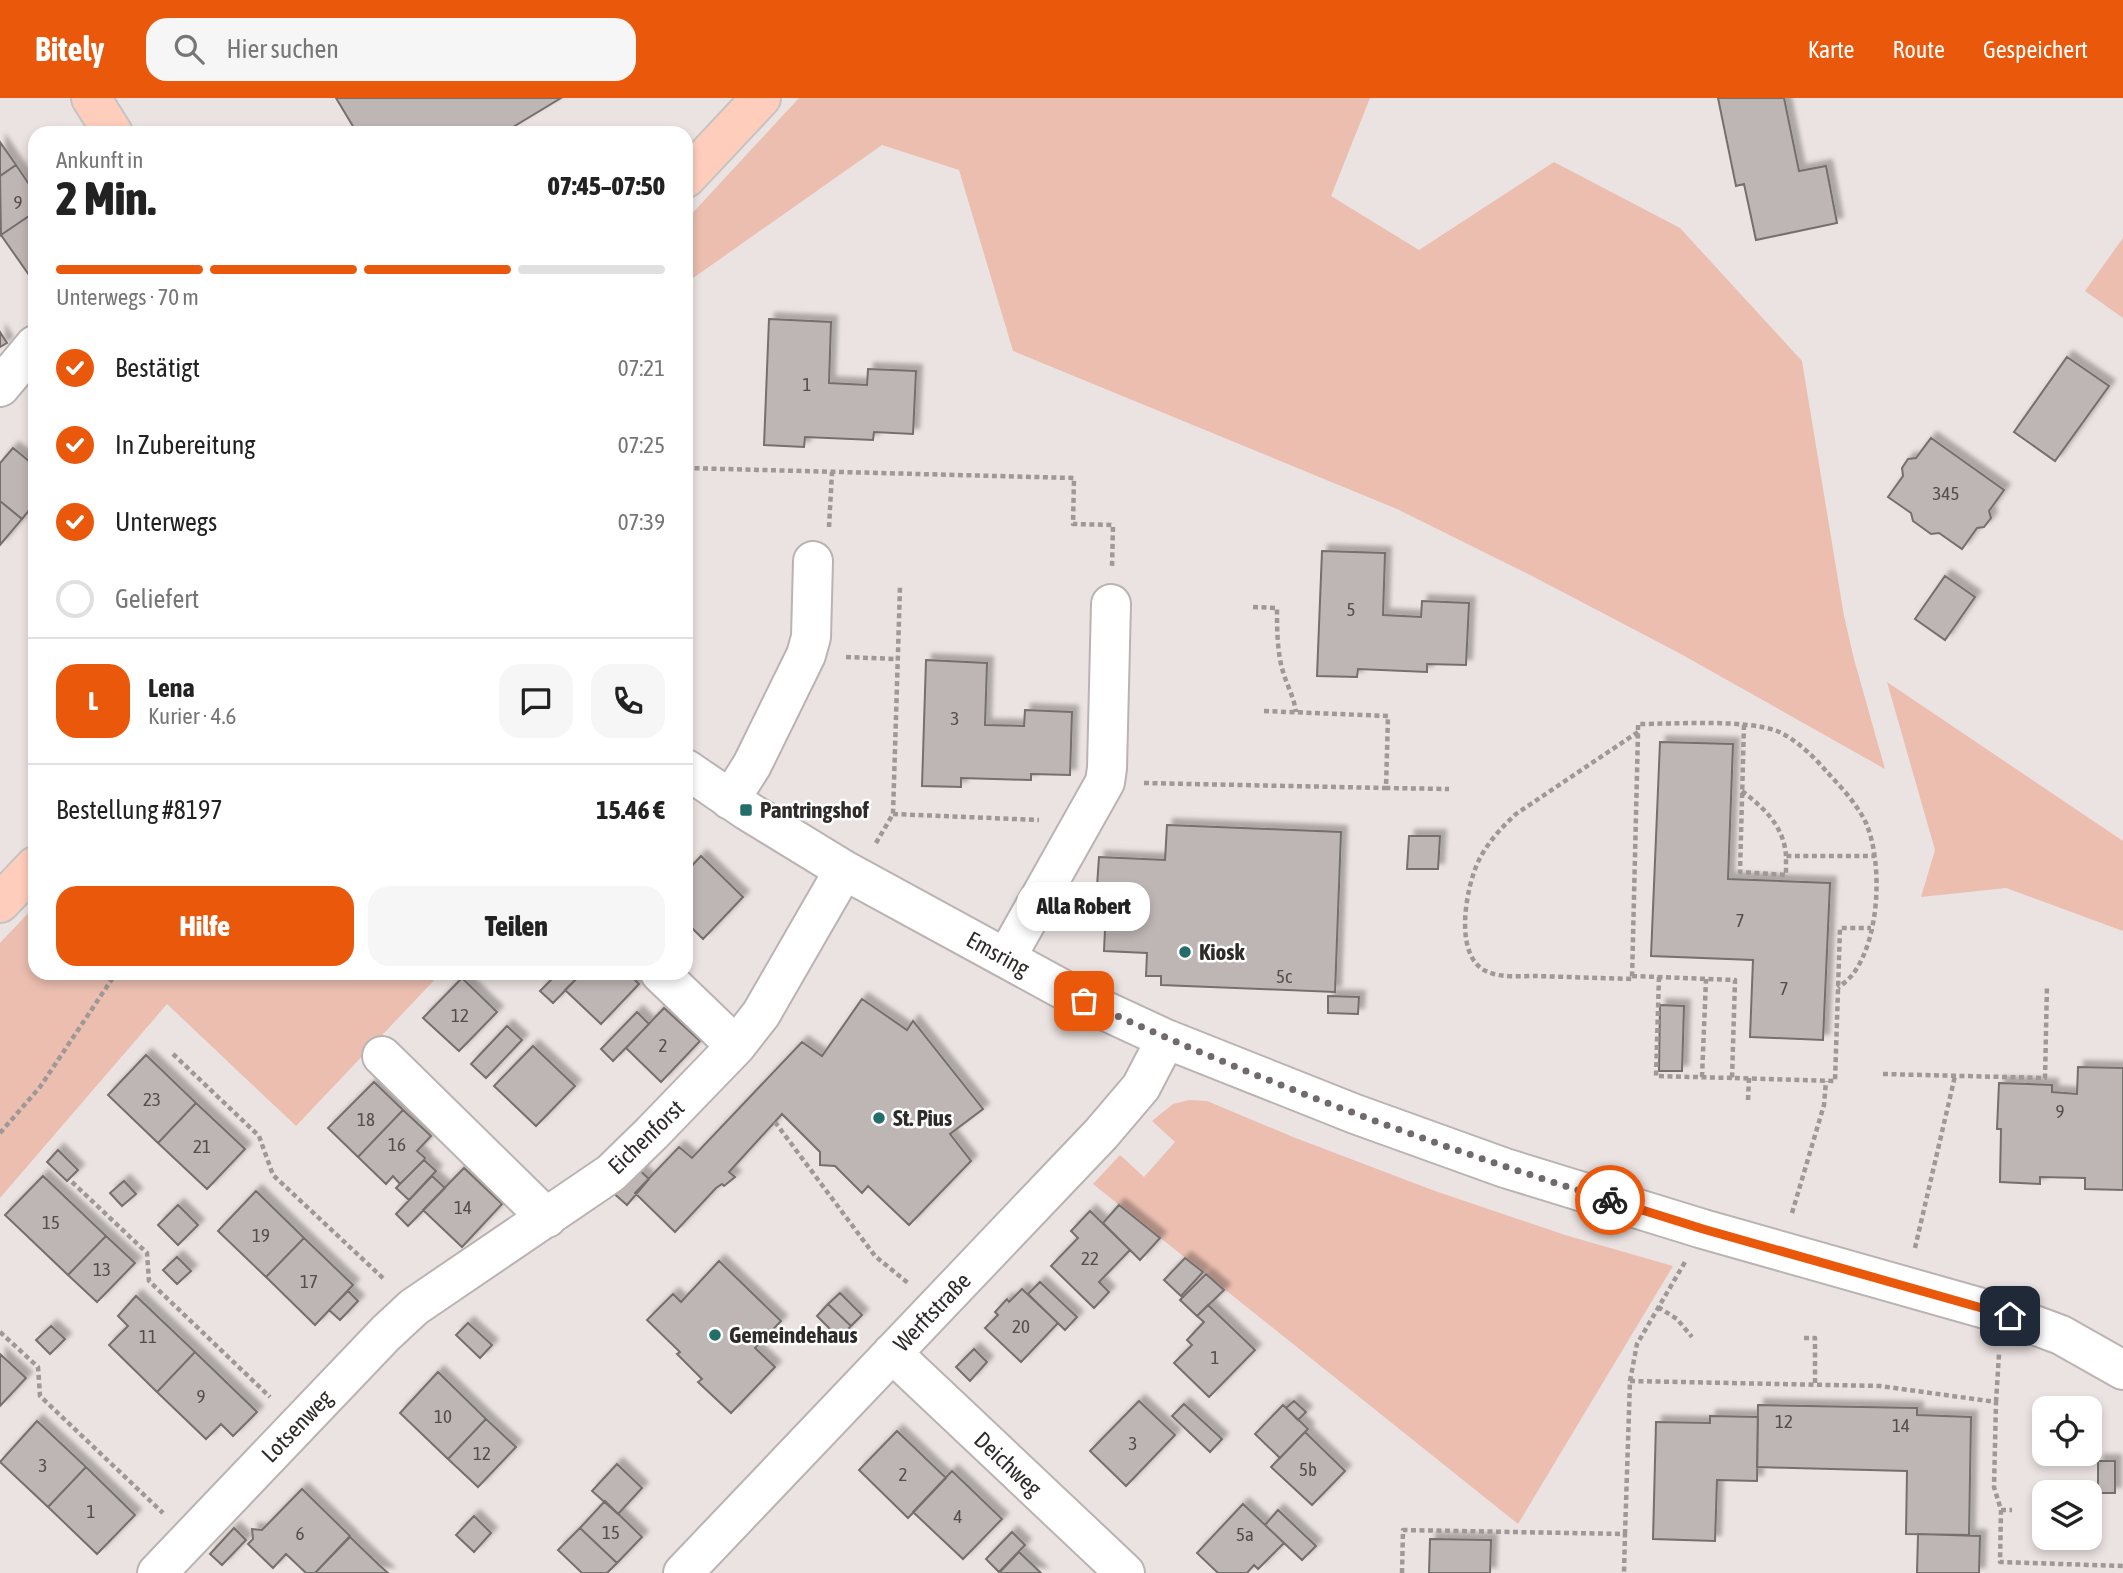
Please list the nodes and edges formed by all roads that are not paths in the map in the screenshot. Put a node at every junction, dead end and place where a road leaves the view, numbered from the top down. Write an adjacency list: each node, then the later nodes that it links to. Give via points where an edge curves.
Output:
1 (91, 98): 3 (main road)
2 (761, 98): 4 (main road)
3 (109, 126)
4 (693, 171)
5 (28, 353): 6 (street)
6 (0, 387)
7 (813, 561): 10 (street, via 811,637 806,655)
8 (1111, 604): 14 (street, via 1105,782)
9 (693, 774): 10 (street, Emsring)
10 (730, 800): 12 (street, Emsring)
11 (28, 873): 13 (main road)
12 (851, 874): 14 (street, Emsring); 17 (street, Eichenforst)
13 (0, 903)
14 (1006, 958): 16 (street, Emsring)
15 (667, 980): 17 (street)
16 (1166, 1039): 21 (street, Werftstraße, via 1141,1087 1101,1134); 22 (street, Emsring, via 1505,1168 2010,1316 2061,1335)
17 (736, 1046): 19 (street, Eichenforst, via 611,1173)
18 (382, 1056): 19 (street)
19 (547, 1218): 20 (street, Eichenforst)
20 (428, 1296): 23 (street, Lotsenweg)
21 (892, 1353): 24 (street, Werftstraße); 25 (street, Deichweg)
22 (2123, 1370)
23 (157, 1573)
24 (683, 1573)
25 (1125, 1573)

